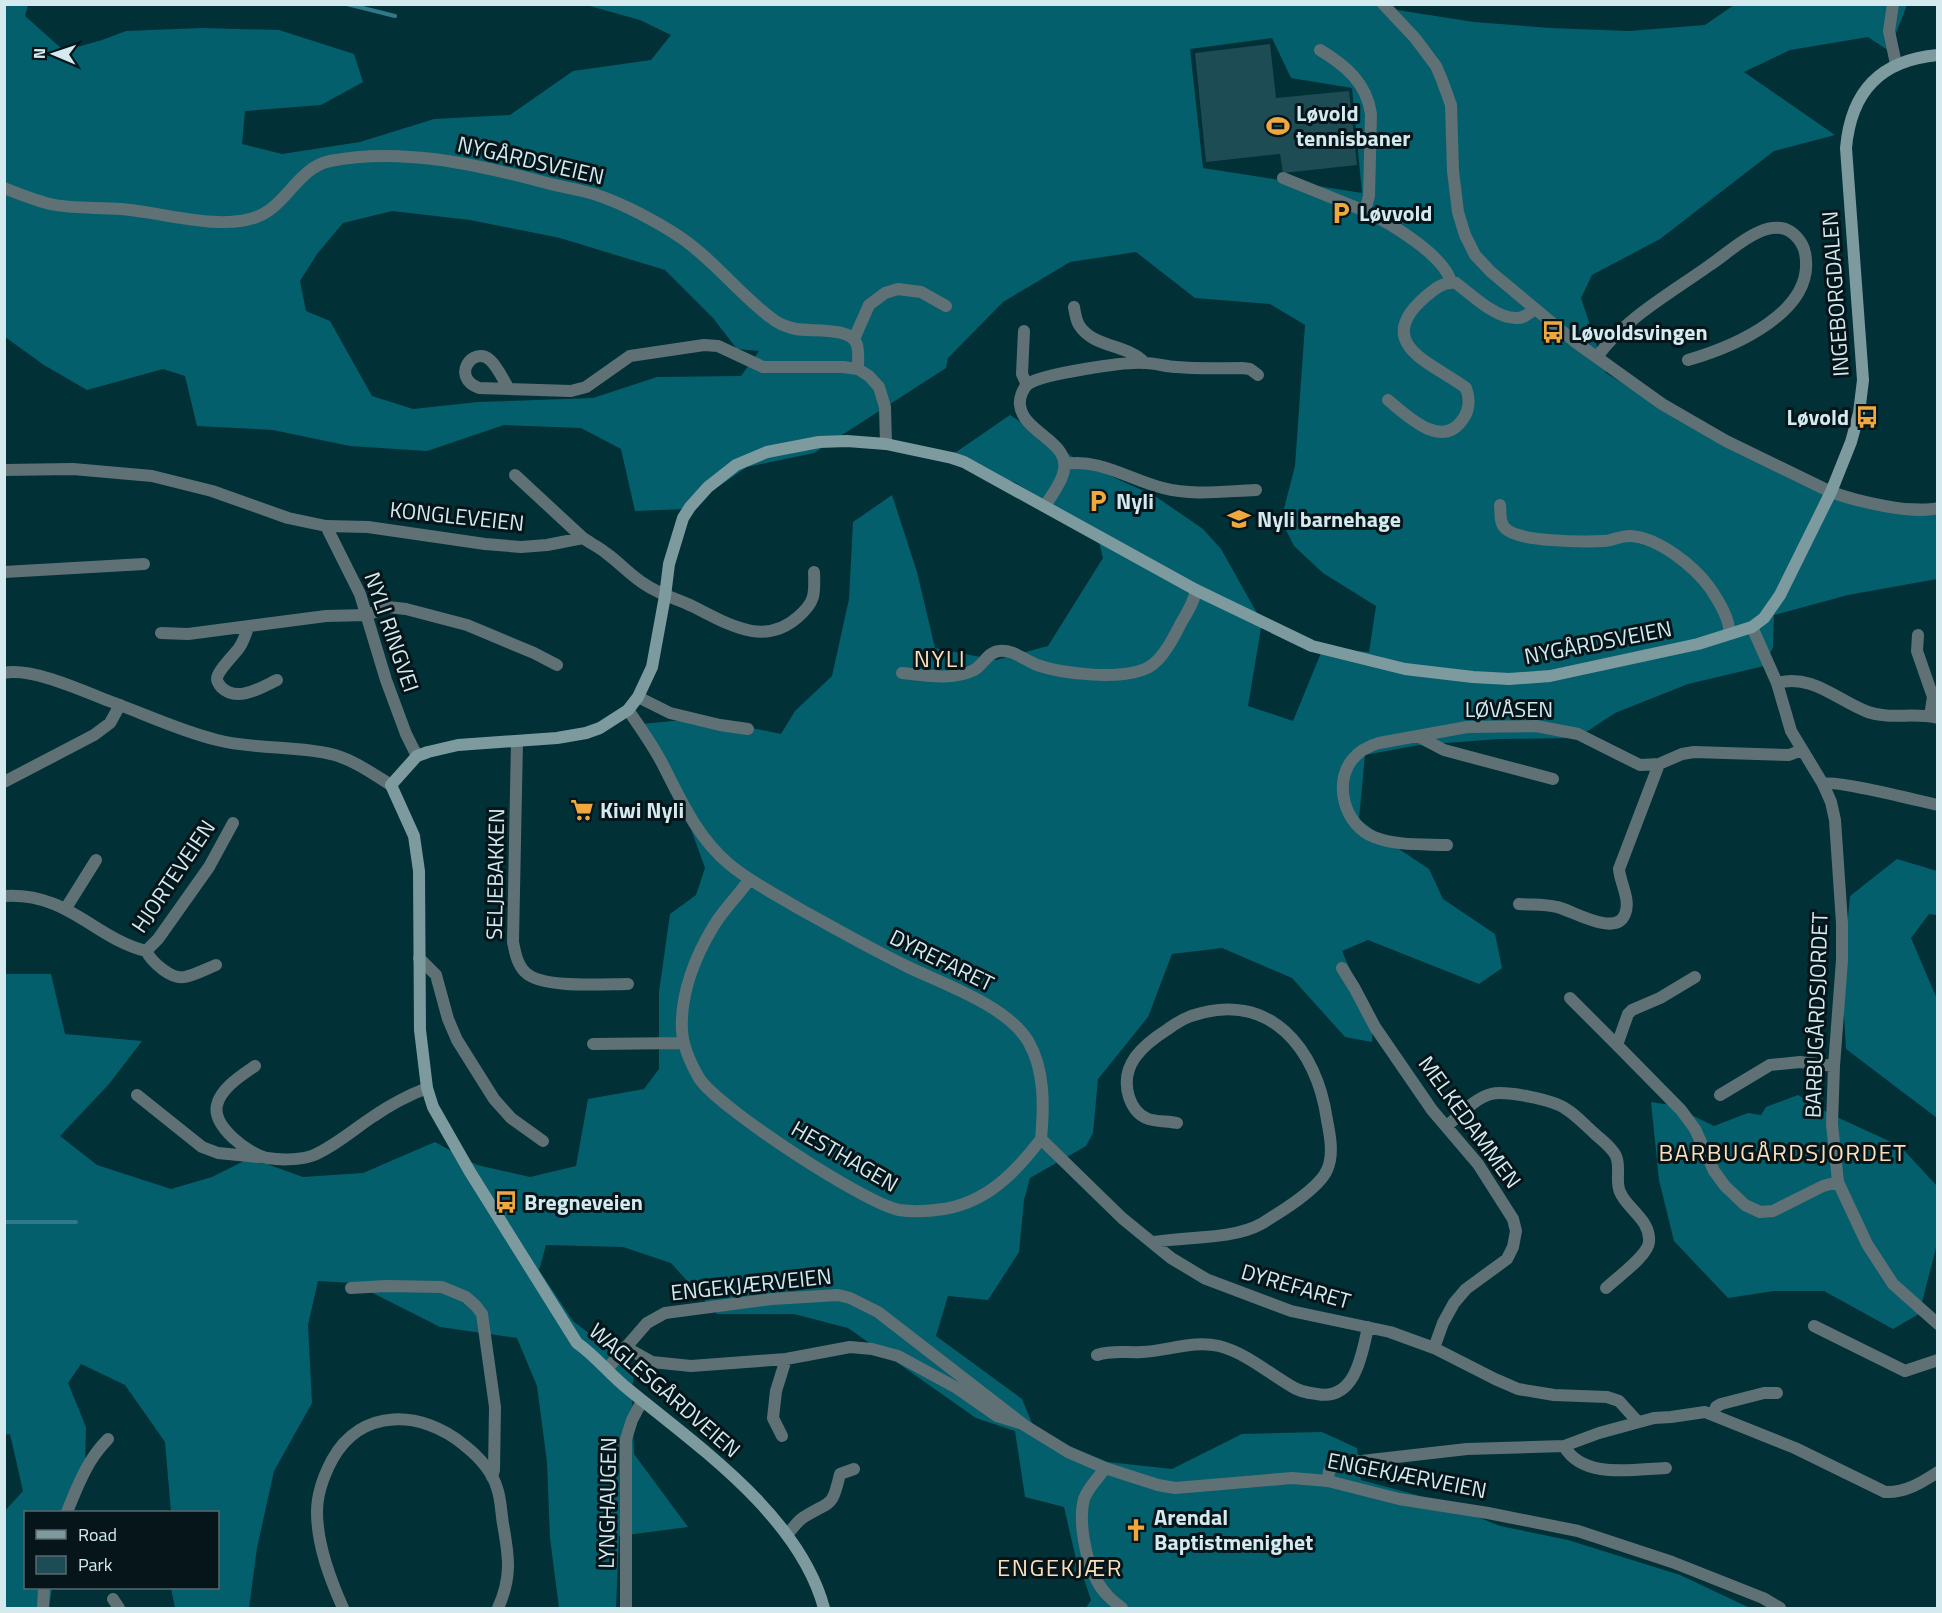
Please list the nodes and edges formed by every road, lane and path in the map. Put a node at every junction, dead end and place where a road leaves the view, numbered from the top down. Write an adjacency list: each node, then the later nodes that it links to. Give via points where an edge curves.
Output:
1 (1383, 4): 12 (street, via 1436,66 1451,105 1453,171 1465,235 1475,255)
2 (1893, 4): 5 (street, via 1889,31)
3 (1320, 50): 8 (street, via 1350,71 1370,104)
4 (1938, 55): 5 (main road, INGEBORGDALEN)
5 (1896, 64): 28 (main road, INGEBORGDALEN, via 1867,88 1852,113 1847,139 1863,380 1851,442)
6 (1283, 177): 8 (street)
7 (4, 188): 14 (street, NYGÅRDSVEIEN, via 72,208 244,221 261,215 281,200 311,167 327,161 401,156 482,166 612,201 688,243 773,320 795,329 840,332)
8 (1365, 211): 9 (street, via 1420,246 1440,263)
9 (1451, 282): 12 (street, via 1505,317 1517,318); 22 (street, via 1440,285 1422,300 1408,317 1404,338 1414,354 1466,388 1469,408 1465,418 1450,430 1428,430)
10 (946, 306): 14 (street, via 921,292 898,289 885,293 868,305)
11 (1074, 307): 17 (street, via 1078,324 1086,333 1137,355)
12 (1534, 310): 15 (street)
13 (1024, 331): 20 (street, via 1021,368)
14 (854, 339): 18 (street)
15 (1597, 357): 16 (street, via 1620,331 1758,232 1781,228 1789,231 1804,248 1807,262 1802,288 1789,305 1755,332 1718,351); 28 (street, via 1691,422)
16 (1688, 360)
17 (1144, 362): 19 (street, via 1175,367 1242,368); 20 (street, via 1065,372)
18 (858, 369): 21 (street, via 763,367 718,346 704,345 630,356 586,387 571,391); 23 (street, via 879,387 885,407)
19 (1258, 375)
20 (1027, 385): 24 (street, via 1019,404 1023,414 1058,448)
21 (508, 389)
22 (1388, 400)
23 (886, 444): 29 (main road, NYGÅRDSVEIEN, via 964,462); 38 (main road, NYGÅRDSVEIEN, via 819,442 767,452 736,465 708,487 683,518 669,564)
24 (1065, 464): 27 (street, via 1088,463 1187,492); 29 (street, via 1064,475)
25 (4, 470): 32 (street, via 152,476)
26 (515, 476): 33 (street, KONGLEVEIEN)
27 (1256, 490)
28 (1831, 492): 31 (street, via 1915,510); 41 (main road, INGEBORGDALEN, via 1780,595 1764,618)
29 (1045, 506): 37 (main road, NYGÅRDSVEIEN)
30 (1500, 506): 43 (street, via 1505,528 1526,538 1605,541 1630,536 1663,548 1682,559 1706,583)
31 (1938, 508)
32 (326, 526): 33 (street, KONGLEVEIEN, via 368,527 521,547); 39 (street, NYLI RINGVEI)
33 (583, 538): 38 (street, KONGLEVEIEN, via 646,586)
34 (144, 564): 35 (street)
35 (4, 572)
36 (814, 572): 38 (street, KONGLEVEIEN, via 809,607 791,623 764,633 719,620)
37 (1196, 590): 43 (main road, NYGÅRDSVEIEN, via 1312,646 1405,669 1473,677 1550,676); 47 (street, via 1163,653 1150,666 1139,670 1117,674 1069,672 1000,650 966,673)
38 (665, 594): 50 (main road, NYGÅRDSVEIEN, via 652,667)
39 (368, 615): 40 (street, via 326,616); 45 (street, via 388,607 440,617); 58 (street, NYLI RINGVEI, via 386,680)
40 (248, 627): 42 (street); 48 (street, via 240,646 219,673 218,684 226,692 239,694)
41 (1752, 627): 43 (main road, NYGÅRDSVEIEN); 49 (street)
42 (161, 633)
43 (1730, 634)
44 (1918, 635): 53 (street, via 1917,651 1933,697)
45 (556, 665)
46 (4, 673): 51 (street, via 26,672)
47 (902, 673)
48 (277, 680)
49 (1777, 683): 53 (street, via 1798,681 1813,685 1869,713); 57 (street, via 1791,730)
50 (638, 697): 52 (main road); 54 (street, via 670,713)
51 (120, 705): 61 (street, via 110,723 94,735); 62 (street, via 216,740 255,748 332,754 351,760)
52 (628, 710): 56 (main road, via 586,733); 68 (street, DYREFARET, via 708,843)
53 (1934, 717)
54 (748, 729)
55 (1422, 735): 59 (street, LØVÅSEN, via 1467,728 1536,726 1578,734 1640,765); 60 (street, LØVÅSEN, via 1444,750); 66 (street, LØVÅSEN, via 1378,743 1357,754 1343,776 1346,806 1358,828 1373,837 1392,842)
56 (517, 741): 58 (main road, via 458,745); 77 (street, SELJEBAKKEN, via 513,942 519,964 534,979)
57 (1802, 750): 59 (street, via 1789,755 1694,752); 63 (street)
58 (417, 756): 62 (main road)
59 (1659, 764): 70 (street, via 1619,869 1627,901 1621,920 1614,924 1592,921 1554,906)
60 (1553, 779)
61 (4, 782)
62 (392, 784): 73 (main road, WAGLESGÅRDVEIEN, via 414,836)
63 (1823, 784): 64 (street); 83 (street, BARBUGÅRDSJORDET, via 1835,820 1842,923)
64 (1938, 805)
65 (233, 823): 72 (street, HJORTEVEIEN, via 209,867)
66 (1448, 844)
67 (96, 860): 71 (street)
68 (749, 880): 79 (street, HESTHAGEN, via 701,950 683,1007); 89 (street, DYREFARET, via 906,966 974,996 1014,1025 1028,1040 1043,1088)
69 (4, 896): 71 (street, HJORTEVEIEN, via 40,899)
70 (1519, 904)
71 (66, 908): 72 (street, HJORTEVEIEN, via 133,948)
72 (146, 951): 74 (street, HJORTEVEIEN, via 154,962 179,977)
73 (419, 958): 84 (main road, WAGLESGÅRDVEIEN, via 420,1030); 90 (street, via 436,975 457,1040 494,1099)
74 (216, 965)
75 (1342, 968): 88 (street, MELKEDAMMEN, via 1375,1027)
76 (1695, 977): 81 (street, via 1632,1010)
77 (628, 984)
78 (1570, 999): 81 (street)
79 (684, 1043): 80 (street); 89 (street, HESTHAGEN, via 699,1079 726,1106 813,1165 898,1210 944,1209 982,1197 1018,1167)
80 (593, 1044)
81 (1617, 1045): 92 (street, via 1681,1110 1695,1129 1714,1171 1744,1205 1760,1212 1773,1211)
82 (255, 1066): 91 (street, via 223,1094 216,1112 237,1142)
83 (1834, 1066): 86 (street, via 1800,1062 1770,1065); 92 (street, BARBUGÅRDSJORDET, via 1832,1124)
84 (427, 1088): 91 (street, via 375,1115 310,1157); 105 (main road, WAGLESGÅRDVEIEN, via 433,1107 470,1172 559,1317 576,1343)
85 (137, 1095): 91 (street, via 202,1147 218,1153)
86 (1720, 1095)
87 (1177, 1123): 93 (street, via 1147,1119 1132,1105 1126,1087 1127,1071 1137,1053 1185,1018 1210,1011 1252,1013 1276,1024 1306,1054 1324,1102 1330,1158 1322,1179 1259,1225 1234,1233)
88 (1447, 1126): 95 (street, via 1488,1094 1523,1096 1566,1108 1610,1147 1619,1166 1620,1192 1641,1218 1650,1241 1643,1255); 100 (street, MELKEDAMMEN, via 1491,1182 1516,1231 1507,1259 1466,1289 1454,1303)
89 (1041, 1139): 93 (street, DYREFARET, via 1122,1218)
90 (543, 1141)
91 (265, 1158)
92 (1838, 1182): 96 (street, BARBUGÅRDSJORDET, via 1867,1244 1893,1284)
93 (1154, 1242): 98 (street, DYREFARET, via 1191,1271 1232,1290 1291,1311)
94 (351, 1288): 118 (street, via 442,1287 466,1297 482,1314 495,1407)
95 (1606, 1288)
96 (1938, 1324)
97 (1814, 1326): 104 (street, via 1905,1371)
98 (1368, 1327): 100 (street, DYREFARET); 102 (street, via 1352,1378 1343,1390 1324,1396 1293,1388 1240,1353 1218,1346 1198,1344)
99 (625, 1347): 103 (street, WAGLESGÅRDVEIEN, via 652,1362 676,1366); 105 (street, ENGEKJÆRVEIEN); 110 (street, ENGEKJÆRVEIEN, via 647,1323 665,1313 838,1295 878,1312)
100 (1434, 1348): 109 (street, via 1518,1389 1554,1395 1607,1396 1619,1401)
101 (838, 1349): 103 (street, WAGLESGÅRDVEIEN); 110 (street, ENGEKJÆRVEIEN, via 872,1349 898,1356 957,1388 997,1416)
102 (1096, 1355)
103 (786, 1359): 111 (street, via 773,1418)
104 (1938, 1360)
105 (607, 1369): 107 (main road, WAGLESGÅRDVEIEN)
106 (1776, 1393): 108 (street, via 1721,1404)
107 (642, 1401): 121 (main road, WAGLESGÅRDVEIEN, via 737,1481); 126 (street, LYNGHAUGEN, via 626,1439)
108 (1713, 1414): 109 (street); 117 (street, via 1885,1492 1911,1488)
109 (1638, 1422): 113 (street)
110 (1024, 1425): 114 (street, ENGEKJÆRVEIEN, via 1068,1452)
111 (783, 1436)
112 (108, 1439): 120 (street, via 96,1451)
113 (1564, 1446): 115 (street, via 1581,1463 1594,1468); 119 (street, via 1467,1449 1335,1464)
114 (1105, 1468): 119 (street, ENGEKJÆRVEIEN, via 1175,1488 1292,1478); 128 (street, via 1085,1499 1083,1528 1097,1581)
115 (1666, 1468)
116 (854, 1469): 121 (street, via 840,1474 835,1495 827,1506 802,1518)
117 (1938, 1472)
118 (492, 1477): 124 (street, via 477,1455 454,1436 430,1425 410,1420 376,1421 350,1436 326,1471 317,1510 318,1533); 125 (street, via 509,1556 507,1590)
119 (1328, 1481): 129 (street, ENGEKJÆRVEIEN, via 1578,1531 1672,1562)
120 (67, 1511)
121 (787, 1534): 127 (main road, WAGLESGÅRDVEIEN, via 809,1571)
122 (44, 1589): 123 (street)
123 (43, 1608)
124 (343, 1608)
125 (498, 1608)
126 (626, 1608)
127 (824, 1608)
128 (1122, 1608)
129 (1780, 1608)

